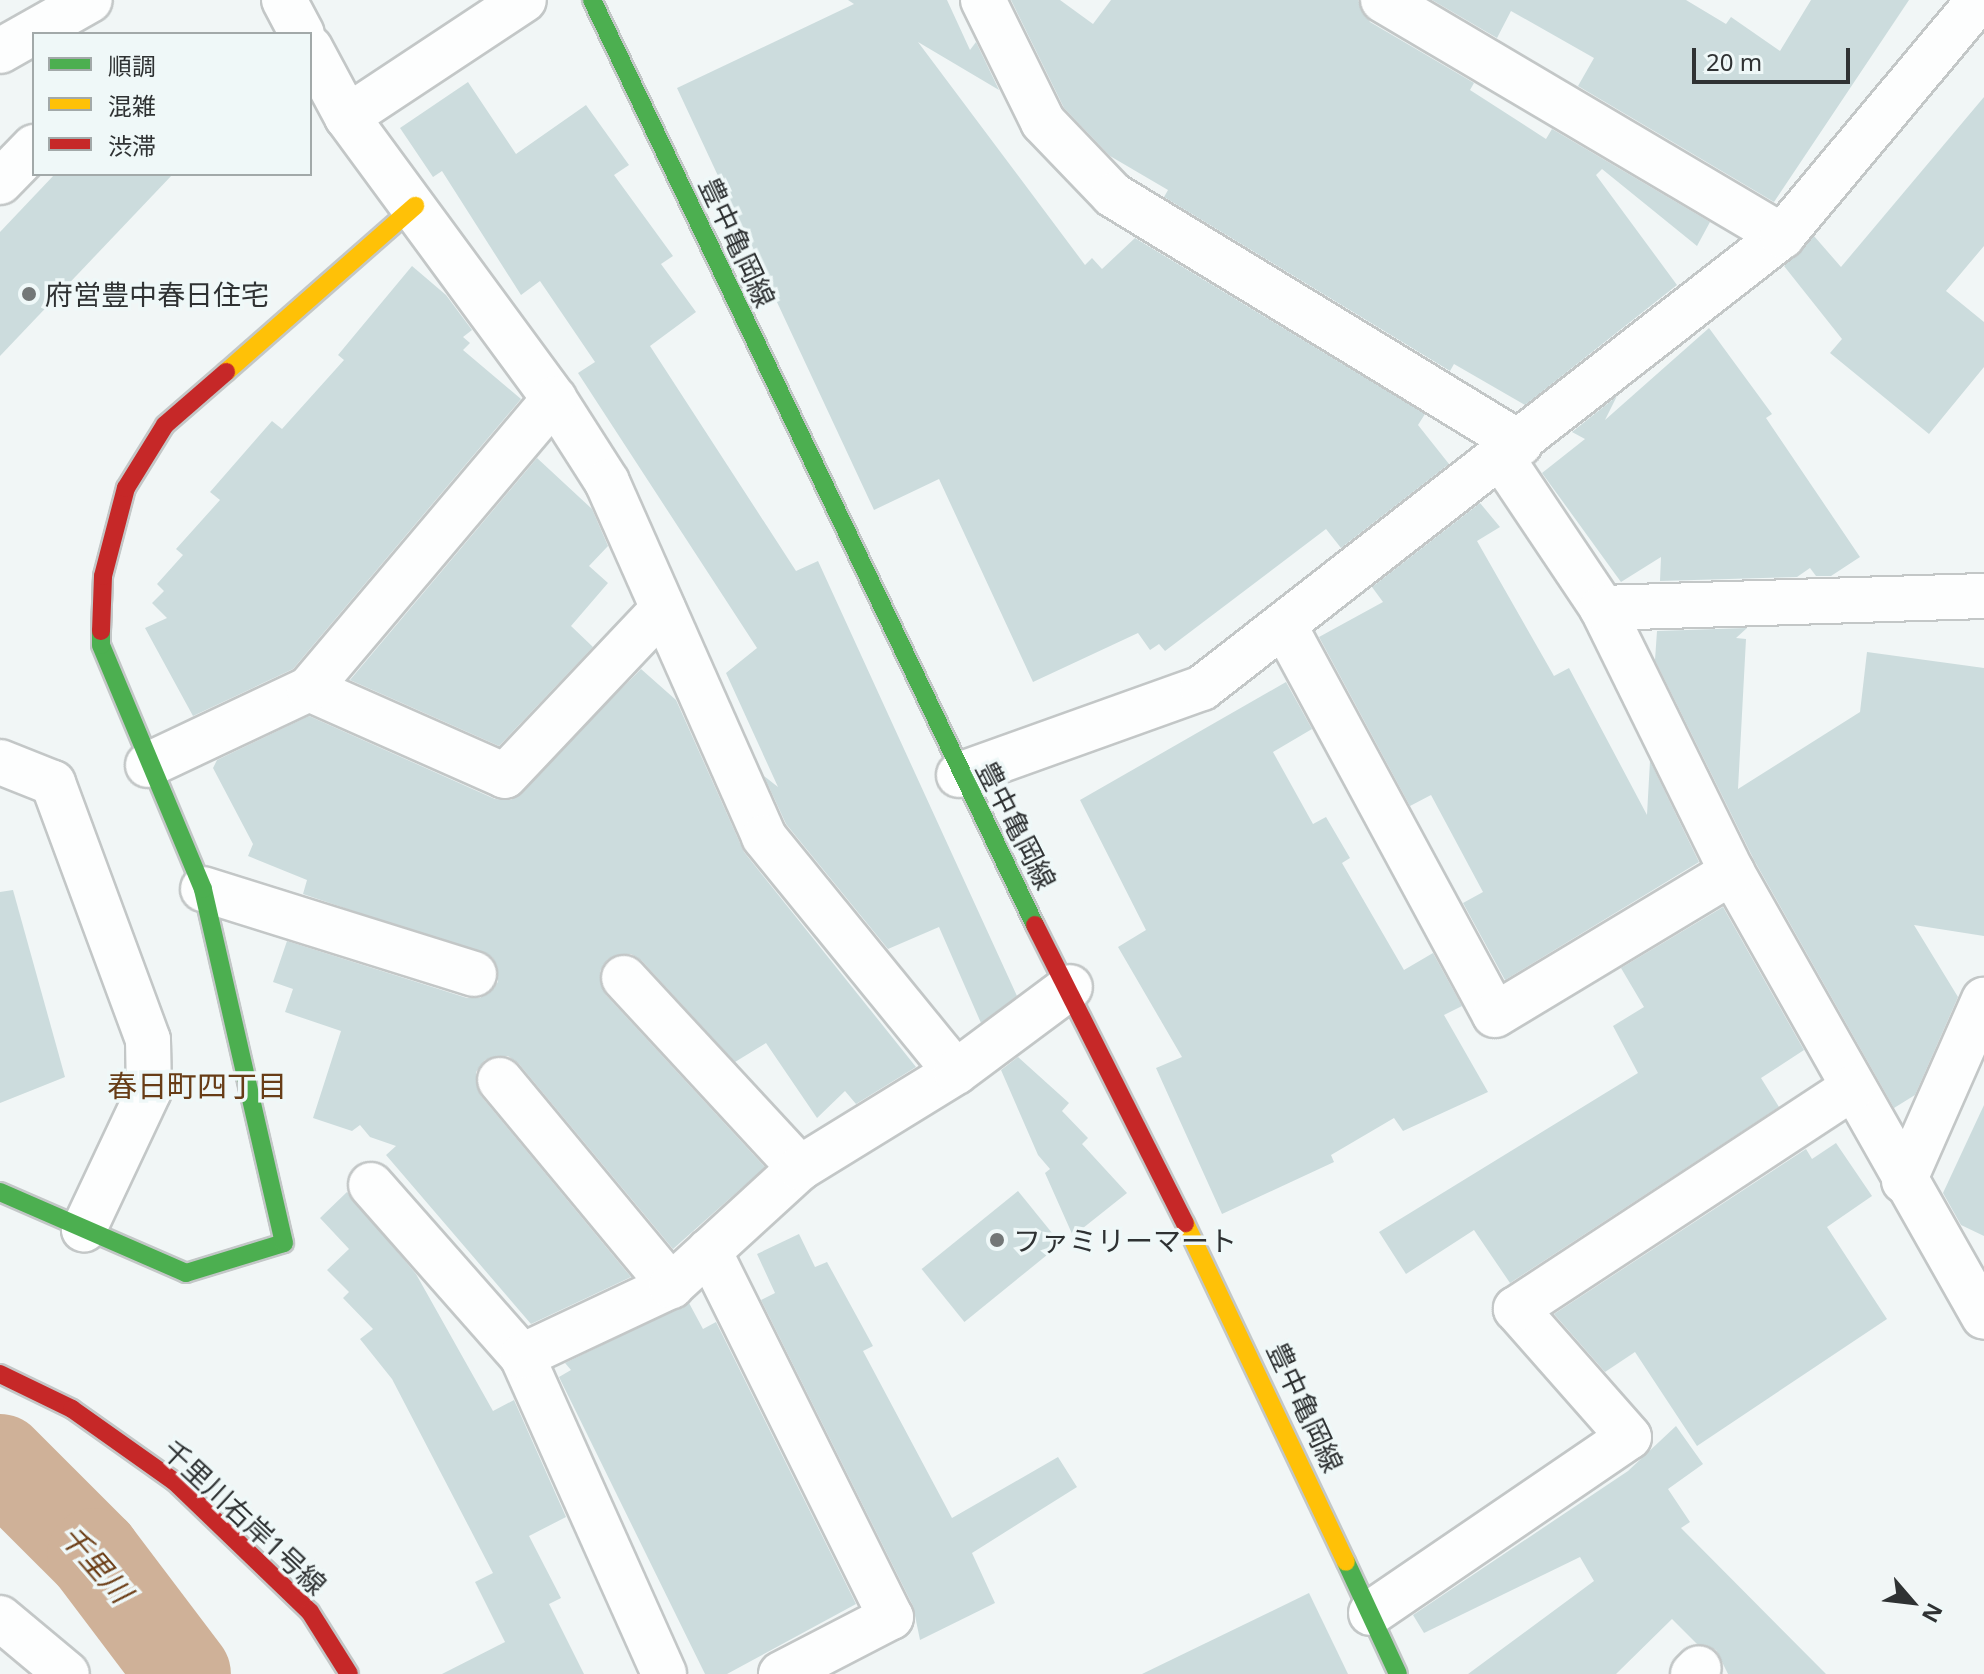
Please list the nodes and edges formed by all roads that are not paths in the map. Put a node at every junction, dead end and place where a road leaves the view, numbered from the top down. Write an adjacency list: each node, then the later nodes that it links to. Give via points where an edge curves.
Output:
1 (284, 0): 9 (street)
2 (524, 0): 13 (street)
3 (592, 0): 27 (street, 豊中亀岡線)
4 (983, 0): 19 (street, via 1043,122 1113,195)
5 (1383, 0): 17 (street)
6 (1979, 0): 17 (street)
7 (77, 16): 8 (street)
8 (42, 32)
9 (301, 32)
10 (32, 36): 11 (street)
11 (0, 51)
12 (312, 52): 13 (street)
13 (347, 117): 16 (street)
14 (32, 149): 15 (street)
15 (0, 182)
16 (415, 206): 18 (street); 26 (street, via 165,425 126,488 103,576 101,645)
17 (1782, 236): 19 (street)
18 (554, 399): 22 (street, via 607,482); 24 (street)
19 (1510, 450): 21 (street); 23 (street)
20 (1984, 596): 21 (street)
21 (1602, 608): 30 (street)
22 (663, 609): 24 (street, via 505,776); 36 (street, via 764,837)
23 (1284, 625): 27 (street, via 1202,688); 30 (street, via 1495,1015)
24 (309, 689): 26 (street)
25 (0, 762): 28 (street)
26 (148, 765): 31 (street)
27 (959, 775): 34 (street, 豊中亀岡線)
28 (53, 783): 29 (street); 43 (street, via 148,1040 149,1091)
29 (0, 792)
30 (1732, 872): 38 (street)
31 (203, 889): 32 (street); 43 (street, via 284,1243 186,1273)
32 (474, 974)
33 (624, 978): 39 (street)
34 (1070, 987): 36 (street); 49 (street, 豊中亀岡線)
35 (1984, 1000): 40 (street)
36 (956, 1072): 39 (street)
37 (500, 1080): 45 (street)
38 (1853, 1088): 40 (street); 49 (street, via 1516,1309 1629,1437)
39 (800, 1168): 44 (street)
40 (1904, 1181): 46 (street)
41 (371, 1185): 47 (street)
42 (0, 1192): 43 (street)
43 (84, 1229)
44 (709, 1251): 45 (street); 54 (street, via 891,1617)
45 (671, 1286): 47 (street)
46 (1984, 1317)
47 (522, 1356): 53 (street)
48 (0, 1374): 52 (street, 千里川右岸1号線, via 72,1409 175,1482 310,1612)
49 (1371, 1613): 55 (street, 豊中亀岡線)
50 (0, 1618): 51 (street)
51 (67, 1674)
52 (349, 1674)
53 (664, 1674)
54 (781, 1674)
55 (1398, 1674)

